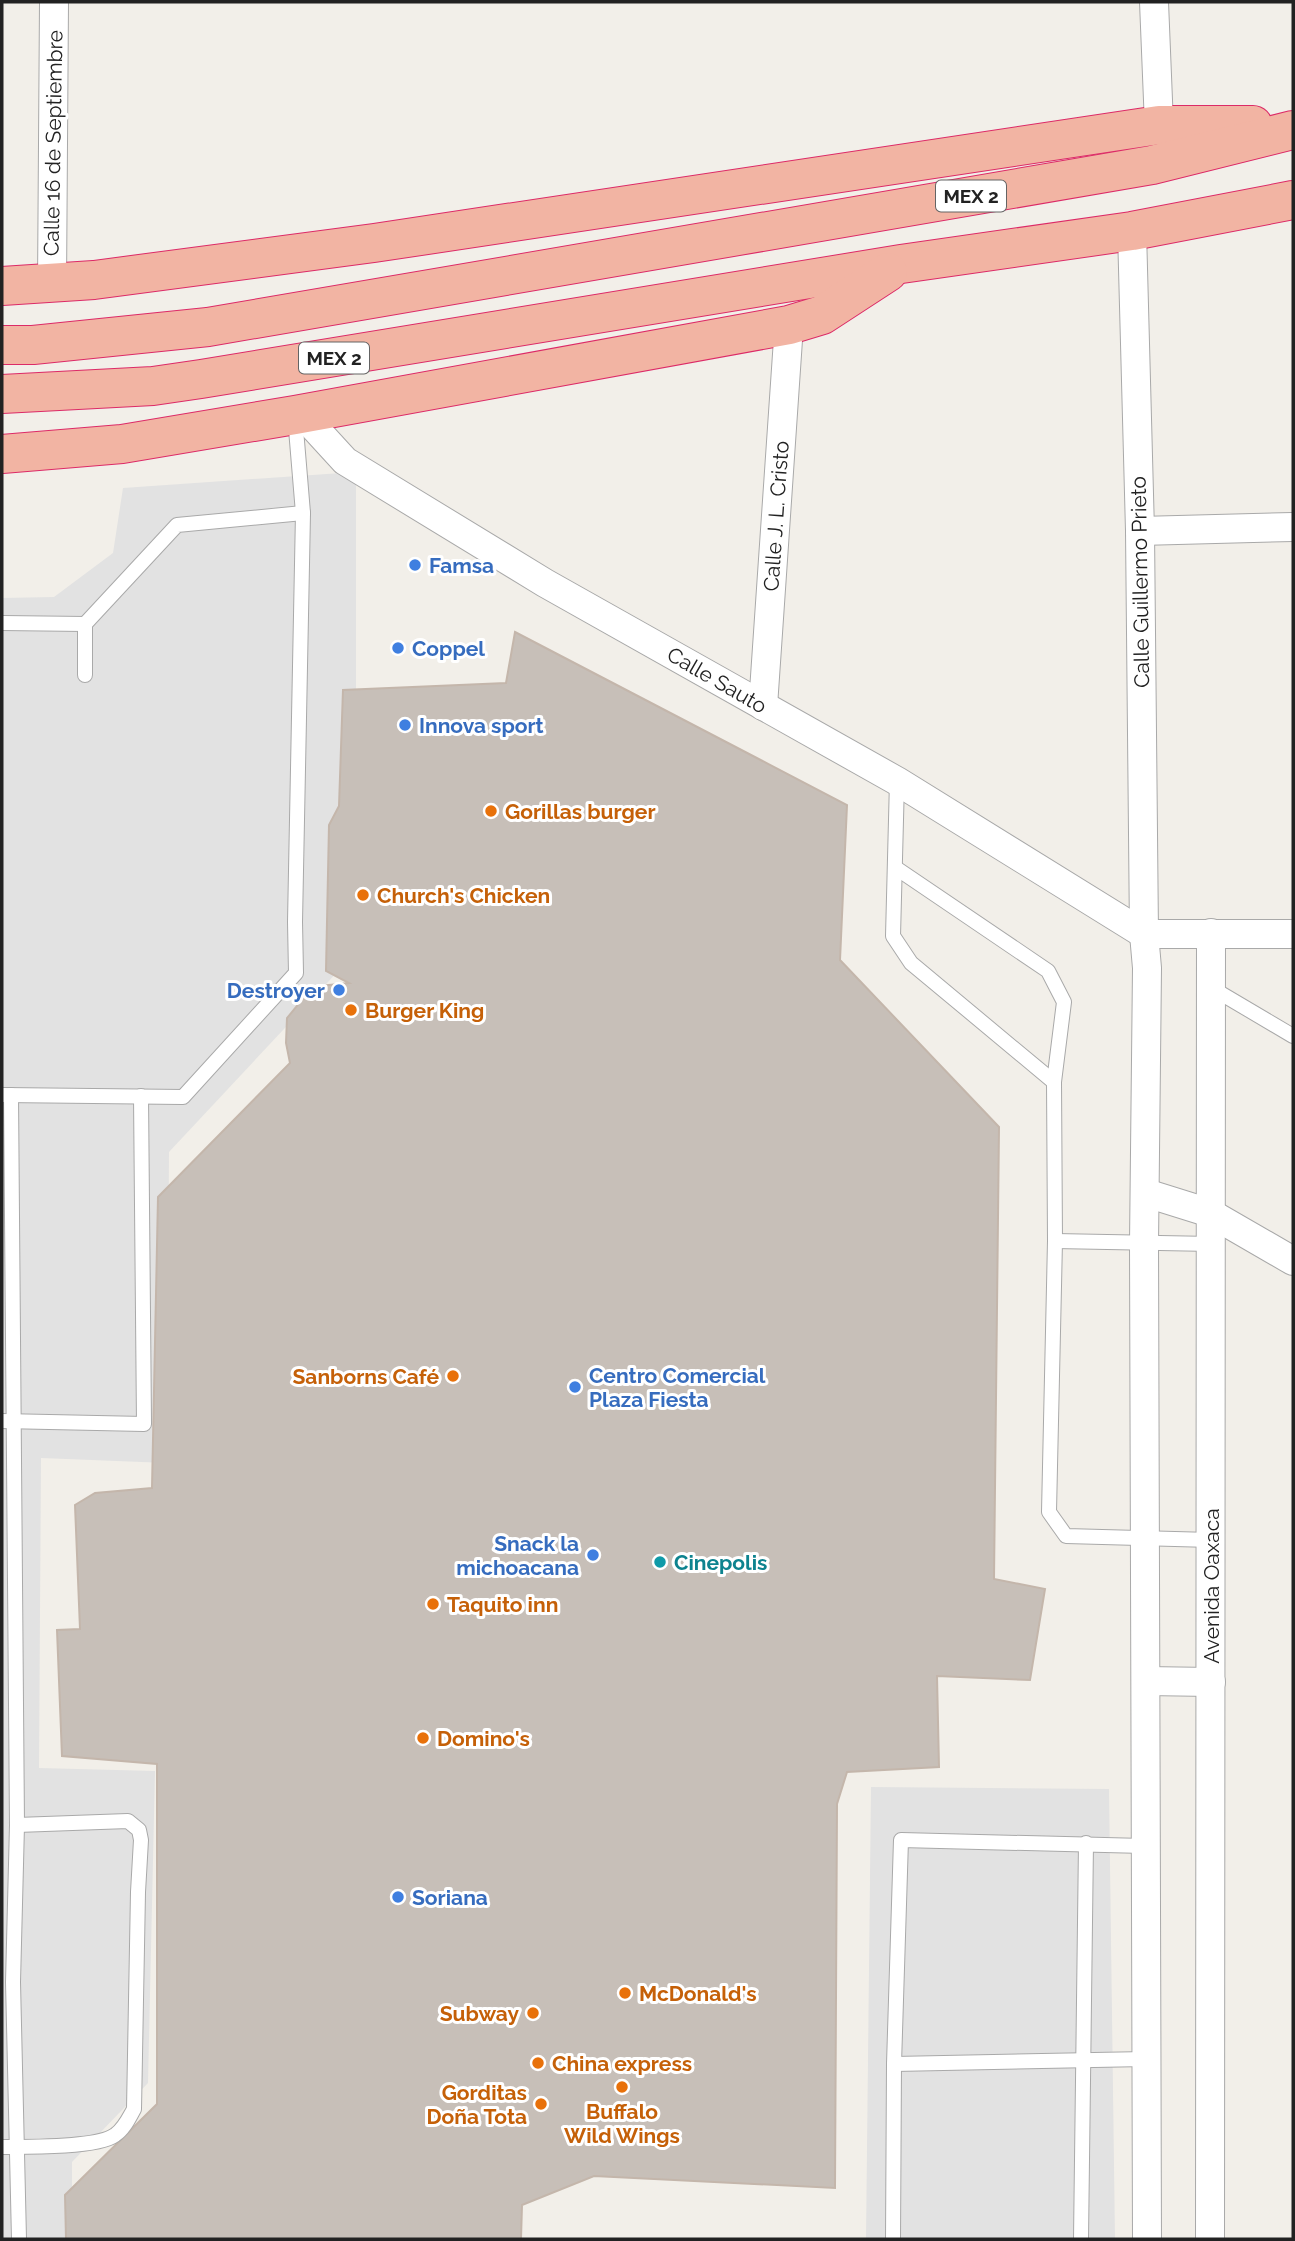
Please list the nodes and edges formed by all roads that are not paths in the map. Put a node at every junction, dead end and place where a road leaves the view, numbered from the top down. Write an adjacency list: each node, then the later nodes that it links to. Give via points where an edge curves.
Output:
1 (54, 2): 8 (street, Calle 16 de Septiembre)
2 (1154, 2): 3 (street)
3 (1159, 125): 4 (highway); 8 (highway, via 374,243)
4 (1293, 127): 11 (highway, MEX 2, via 1152,165 208,327)
5 (1293, 200): 6 (highway, MEX 2)
6 (1132, 231): 7 (highway, MEX 2); 17 (street, Calle Guillermo Prieto)
7 (901, 264): 10 (highway, via 822,315); 12 (highway, MEX 2, via 153,386)
8 (52, 285): 9 (highway)
9 (2, 286)
10 (789, 325): 13 (highway); 21 (street, Calle J. L. Cristo)
11 (2, 345)
12 (2, 394)
13 (298, 414): 14 (highway, via 122,444); 15 (lane, via 296,454); 21 (street, Calle Sauto, via 345,461 545,583)
14 (2, 454)
15 (303, 513): 19 (lane, via 177,525); 31 (lane, via 296,974 183,1097)
16 (1293, 527): 17 (street)
17 (1140, 531): 24 (street, Calle Guillermo Prieto)
18 (2, 623): 19 (lane)
19 (85, 624): 20 (lane)
20 (85, 675)
21 (763, 706): 22 (street, Calle Sauto)
22 (897, 781): 23 (lane); 24 (street, Calle Sauto)
23 (896, 868): 29 (lane, via 893,936 911,963); 29 (lane, via 1048,971 1064,1002)
24 (1144, 933): 25 (street); 32 (street)
25 (1211, 933): 26 (street); 27 (street, Avenida Oaxaca)
26 (1293, 933)
27 (1210, 987): 28 (lane); 33 (street, Avenida Oaxaca)
28 (1293, 1036)
29 (1054, 1082): 34 (lane)
30 (6, 1095): 31 (lane); 38 (lane)
31 (141, 1096): 38 (lane, via 144,1424)
32 (1146, 1193): 33 (street); 35 (street)
33 (1210, 1213): 36 (street, Avenida Oaxaca); 37 (street)
34 (1055, 1241): 35 (lane); 39 (lane, via 1049,1512 1066,1536)
35 (1144, 1244): 36 (lane); 39 (street)
36 (1212, 1244): 40 (street, Avenida Oaxaca)
37 (1293, 1261)
38 (8, 1421): 43 (lane)
39 (1146, 1539): 40 (lane); 41 (street)
40 (1210, 1540): 42 (street, Avenida Oaxaca)
41 (1146, 1681): 42 (street); 45 (street)
42 (1210, 1682): 55 (street, Avenida Oaxaca)
43 (17, 1825): 50 (lane, via 13,1982); 50 (lane, via 128,1821 139,1830 141,1840 134,2109 115,2135 99,2142)
44 (1086, 1843): 45 (lane); 46 (lane); 48 (lane, via 901,1840)
45 (1144, 1846): 47 (street)
46 (1083, 2059): 47 (lane); 48 (lane); 53 (lane)
47 (1146, 2059): 54 (street)
48 (894, 2064): 52 (lane)
49 (2, 2147): 50 (lane)
50 (17, 2147): 51 (lane)
51 (19, 2239)
52 (893, 2239)
53 (1081, 2239)
54 (1147, 2239)
55 (1210, 2239)

